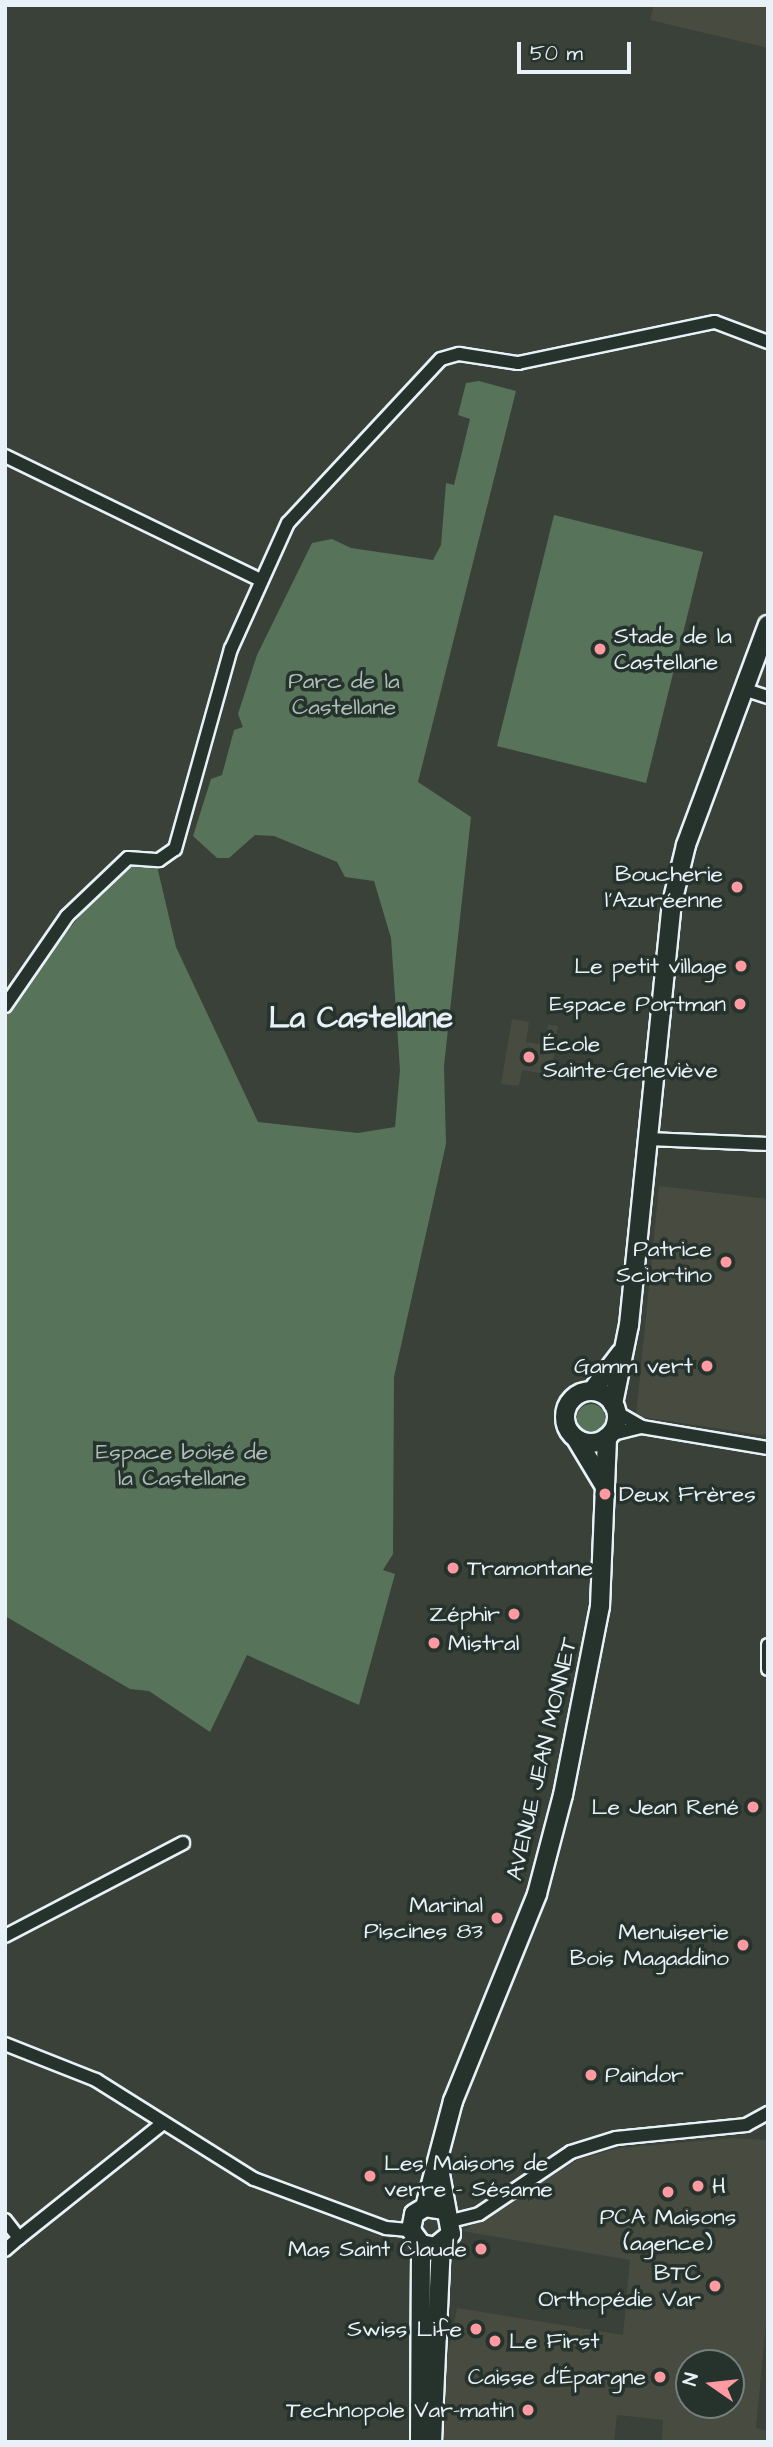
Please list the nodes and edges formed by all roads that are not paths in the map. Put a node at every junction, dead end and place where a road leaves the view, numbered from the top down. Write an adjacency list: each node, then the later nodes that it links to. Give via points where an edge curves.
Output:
1 (766, 343): 3 (street, via 715,322 518,363 459,354 441,359 296,513)
2 (5, 456): 3 (street)
3 (260, 580): 7 (street, via 231,649 175,849 159,860 128,858 66,916)
4 (768, 625): 5 (main road)
5 (743, 689): 6 (street); 8 (main road, via 679,866)
6 (768, 697)
7 (5, 1006)
8 (648, 1139): 9 (street); 10 (main road)
9 (768, 1144)
10 (625, 1348): 11 (main road); 12 (main road)
11 (592, 1391): 12 (main road); 15 (main road, via 576,1396 566,1410 566,1427)
12 (615, 1408): 13 (street); 14 (main road)
13 (642, 1427): 14 (street); 16 (street)
14 (608, 1436): 15 (main road, via 593,1444); 17 (main road, AVENUE JEAN MONNET)
15 (577, 1440): 17 (main road)
16 (768, 1448)
17 (604, 1485): 25 (main road, AVENUE JEAN MONNET, via 600,1606 561,1806 537,1894 457,2088)
18 (768, 1645): 19 (street)
19 (768, 1669)
20 (183, 1843): 21 (street)
21 (5, 1936)
22 (5, 2044): 24 (street, via 96,2080)
23 (768, 2113): 27 (street, via 746,2125 616,2138 571,2152 479,2214)
24 (163, 2123): 29 (street, via 254,2179); 30 (street)
25 (440, 2153): 26 (main road, AVENUE JEAN MONNET); 27 (main road, AVENUE JEAN MONNET)
26 (425, 2207): 27 (main road); 29 (main road, AVENUE JEAN MONNET, via 414,2214)
27 (447, 2215): 31 (main road, AVENUE JEAN MONNET)
28 (5, 2220): 30 (street)
29 (416, 2237): 31 (main road); 33 (main road)
30 (19, 2238): 32 (street)
31 (441, 2245): 34 (main road, AVENUE JEAN MONNET)
32 (5, 2250)
33 (420, 2442)
34 (432, 2442)

